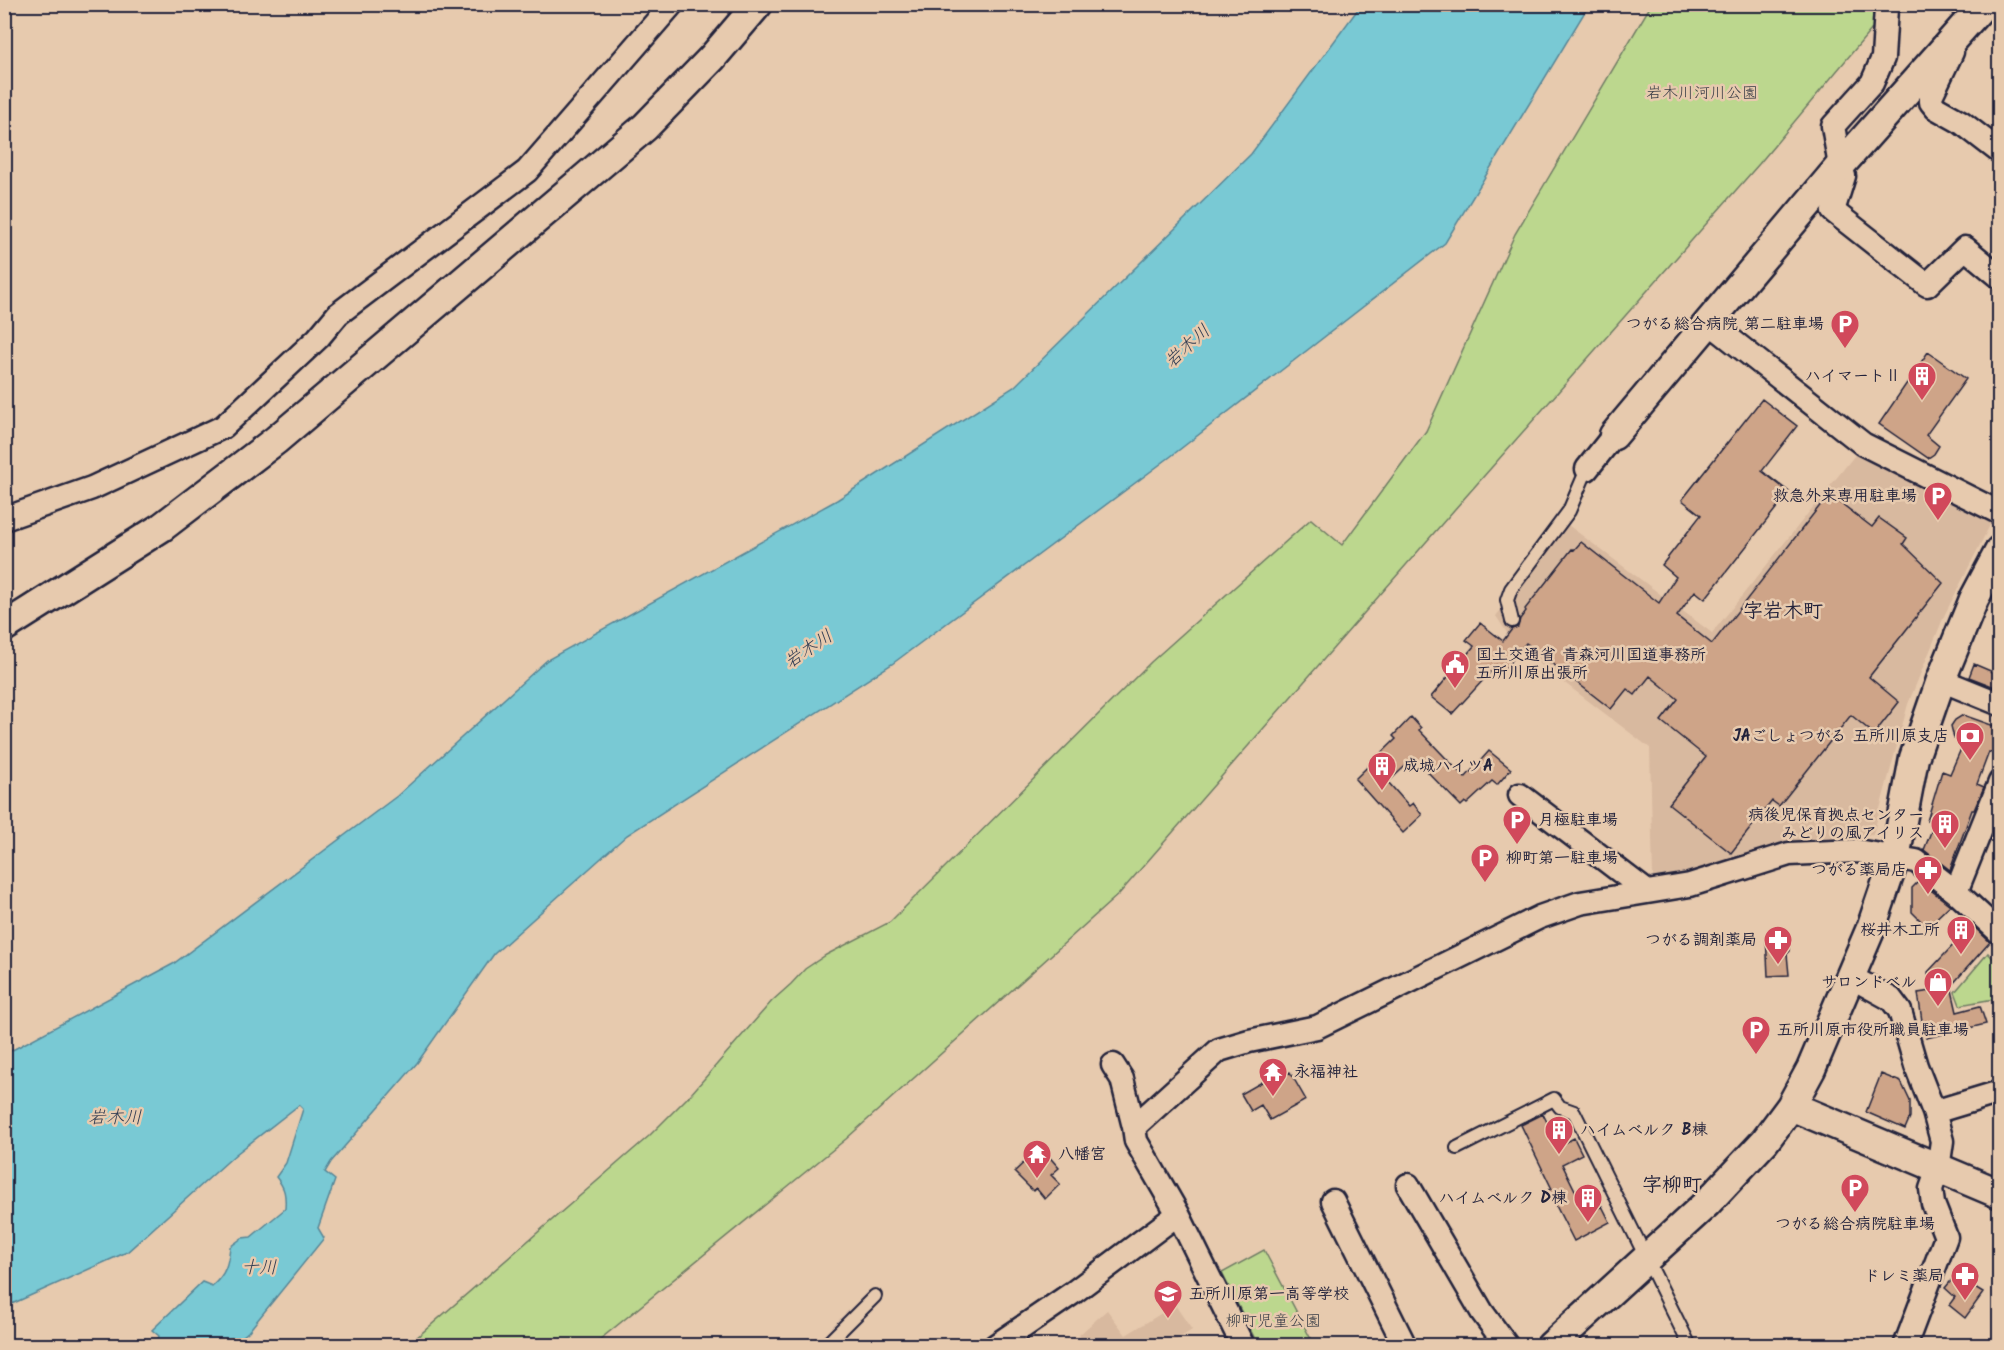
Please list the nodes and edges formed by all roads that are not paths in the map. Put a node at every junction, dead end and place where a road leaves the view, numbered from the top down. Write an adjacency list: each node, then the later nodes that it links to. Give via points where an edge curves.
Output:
1 (672, 4): 13 (street, via 527,171 338,314 318,338 223,427 92,488)
2 (758, 4): 16 (street, via 645,127 276,440 162,527)
3 (1890, 4): 7 (street, via 1886,8 1883,57 1872,83 1833,126)
4 (1984, 4): 5 (street)
5 (1946, 46): 6 (street, via 1952,52 1931,102); 7 (street)
6 (2000, 152)
7 (1840, 166): 8 (street, via 1844,176 1833,211 1927,285 1965,248); 9 (street)
8 (2000, 277)
9 (1710, 323): 10 (street); 12 (street, via 1863,444)
10 (1614, 435): 11 (street)
11 (1587, 469): 15 (lane, via 1569,511 1511,589 1507,600)
12 (2000, 513)
13 (4, 519)
14 (2000, 550): 17 (street, via 1974,600)
15 (1512, 621)
16 (4, 627)
17 (1941, 680): 18 (street); 21 (street, via 1914,758)
18 (2000, 704)
19 (2000, 782): 23 (street)
20 (1520, 795): 22 (street)
21 (1895, 858): 22 (street, via 1857,851 1789,854 1690,885); 23 (street, via 1916,861); 25 (street)
22 (1646, 891): 30 (street, via 1580,903 1540,917 1317,1027 1219,1050)
23 (1956, 892): 24 (street)
24 (2000, 933)
25 (1851, 977): 28 (street); 29 (street, via 1891,999 1900,1011)
26 (1113, 1065): 30 (street, via 1122,1079)
27 (2000, 1092): 29 (street)
28 (1791, 1106): 32 (street); 37 (street, via 1765,1141 1707,1203)
29 (1934, 1112): 32 (street, via 1942,1141)
30 (1134, 1127): 36 (street, via 1136,1141)
31 (1457, 1148): 37 (lane, via 1554,1099 1560,1107 1574,1112)
32 (1938, 1169): 34 (street); 46 (street, via 1931,1189 1946,1237)
33 (1408, 1185): 43 (street, via 1482,1312)
34 (2000, 1194)
35 (1332, 1201): 42 (street)
36 (1178, 1214): 40 (street); 41 (street)
37 (1647, 1256): 44 (street); 45 (lane)
38 (874, 1296): 39 (lane)
39 (825, 1346)
40 (995, 1346)
41 (1243, 1346)
42 (1405, 1346)
43 (1507, 1346)
44 (1551, 1346)
45 (1690, 1346)
46 (1905, 1346)

